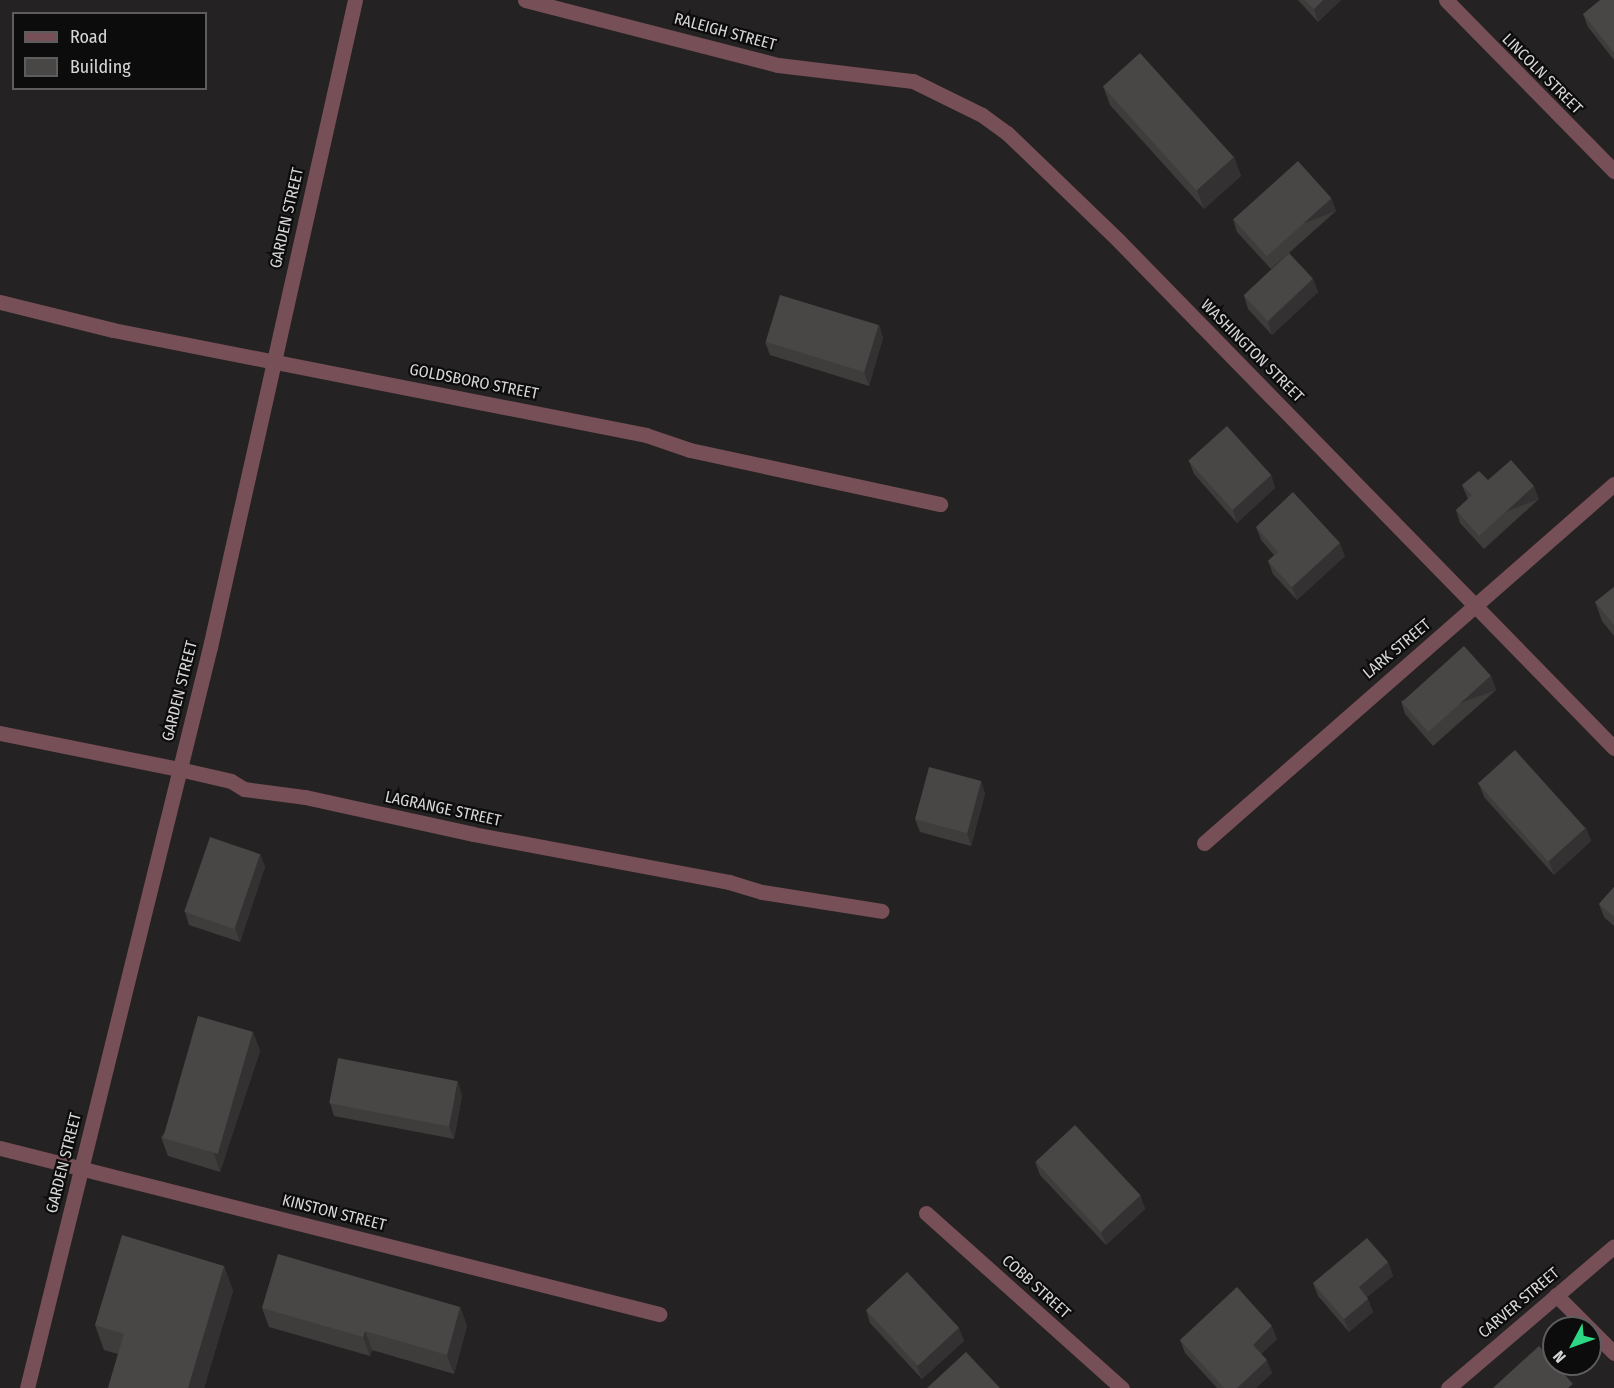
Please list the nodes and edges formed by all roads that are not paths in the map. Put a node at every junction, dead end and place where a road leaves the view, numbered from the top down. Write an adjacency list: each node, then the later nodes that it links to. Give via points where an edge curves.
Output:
1 (355, 0): 7 (street, GARDEN STREET)
2 (525, 0): 4 (street, RALEIGH STREET, via 682,38 712,49)
3 (1446, 0): 5 (street, LINCOLN STREET)
4 (812, 69): 10 (street, WASHINGTON STREET, via 913,81 982,115 1008,133)
5 (1614, 171)
6 (0, 302): 7 (street, GOLDSBORO STREET, via 113,330)
7 (273, 361): 9 (street, GOLDSBORO STREET, via 646,435 690,450); 13 (street, GARDEN STREET)
8 (1614, 484): 10 (street, LARK STREET)
9 (940, 504)
10 (1477, 605): 12 (street, WASHINGTON STREET); 14 (street, LARK STREET)
11 (0, 733): 13 (street, LAGRANGE STREET)
12 (1614, 748)
13 (179, 770): 15 (street, LAGRANGE STREET, via 231,781 244,789 305,797 473,834 729,882 762,892); 17 (street, GARDEN STREET)
14 (1204, 843)
15 (882, 911)
16 (0, 1148): 17 (street, KINSTON STREET)
17 (81, 1168): 21 (street, KINSTON STREET); 25 (street, GARDEN STREET)
18 (926, 1213): 26 (street, COBB STREET)
19 (1614, 1246): 20 (street, CARVER STREET)
20 (1556, 1296): 22 (street); 27 (street, CARVER STREET)
21 (659, 1314)
22 (1577, 1316)
23 (1602, 1340): 24 (street)
24 (1614, 1353)
25 (27, 1388)
26 (1122, 1388)
27 (1448, 1388)

